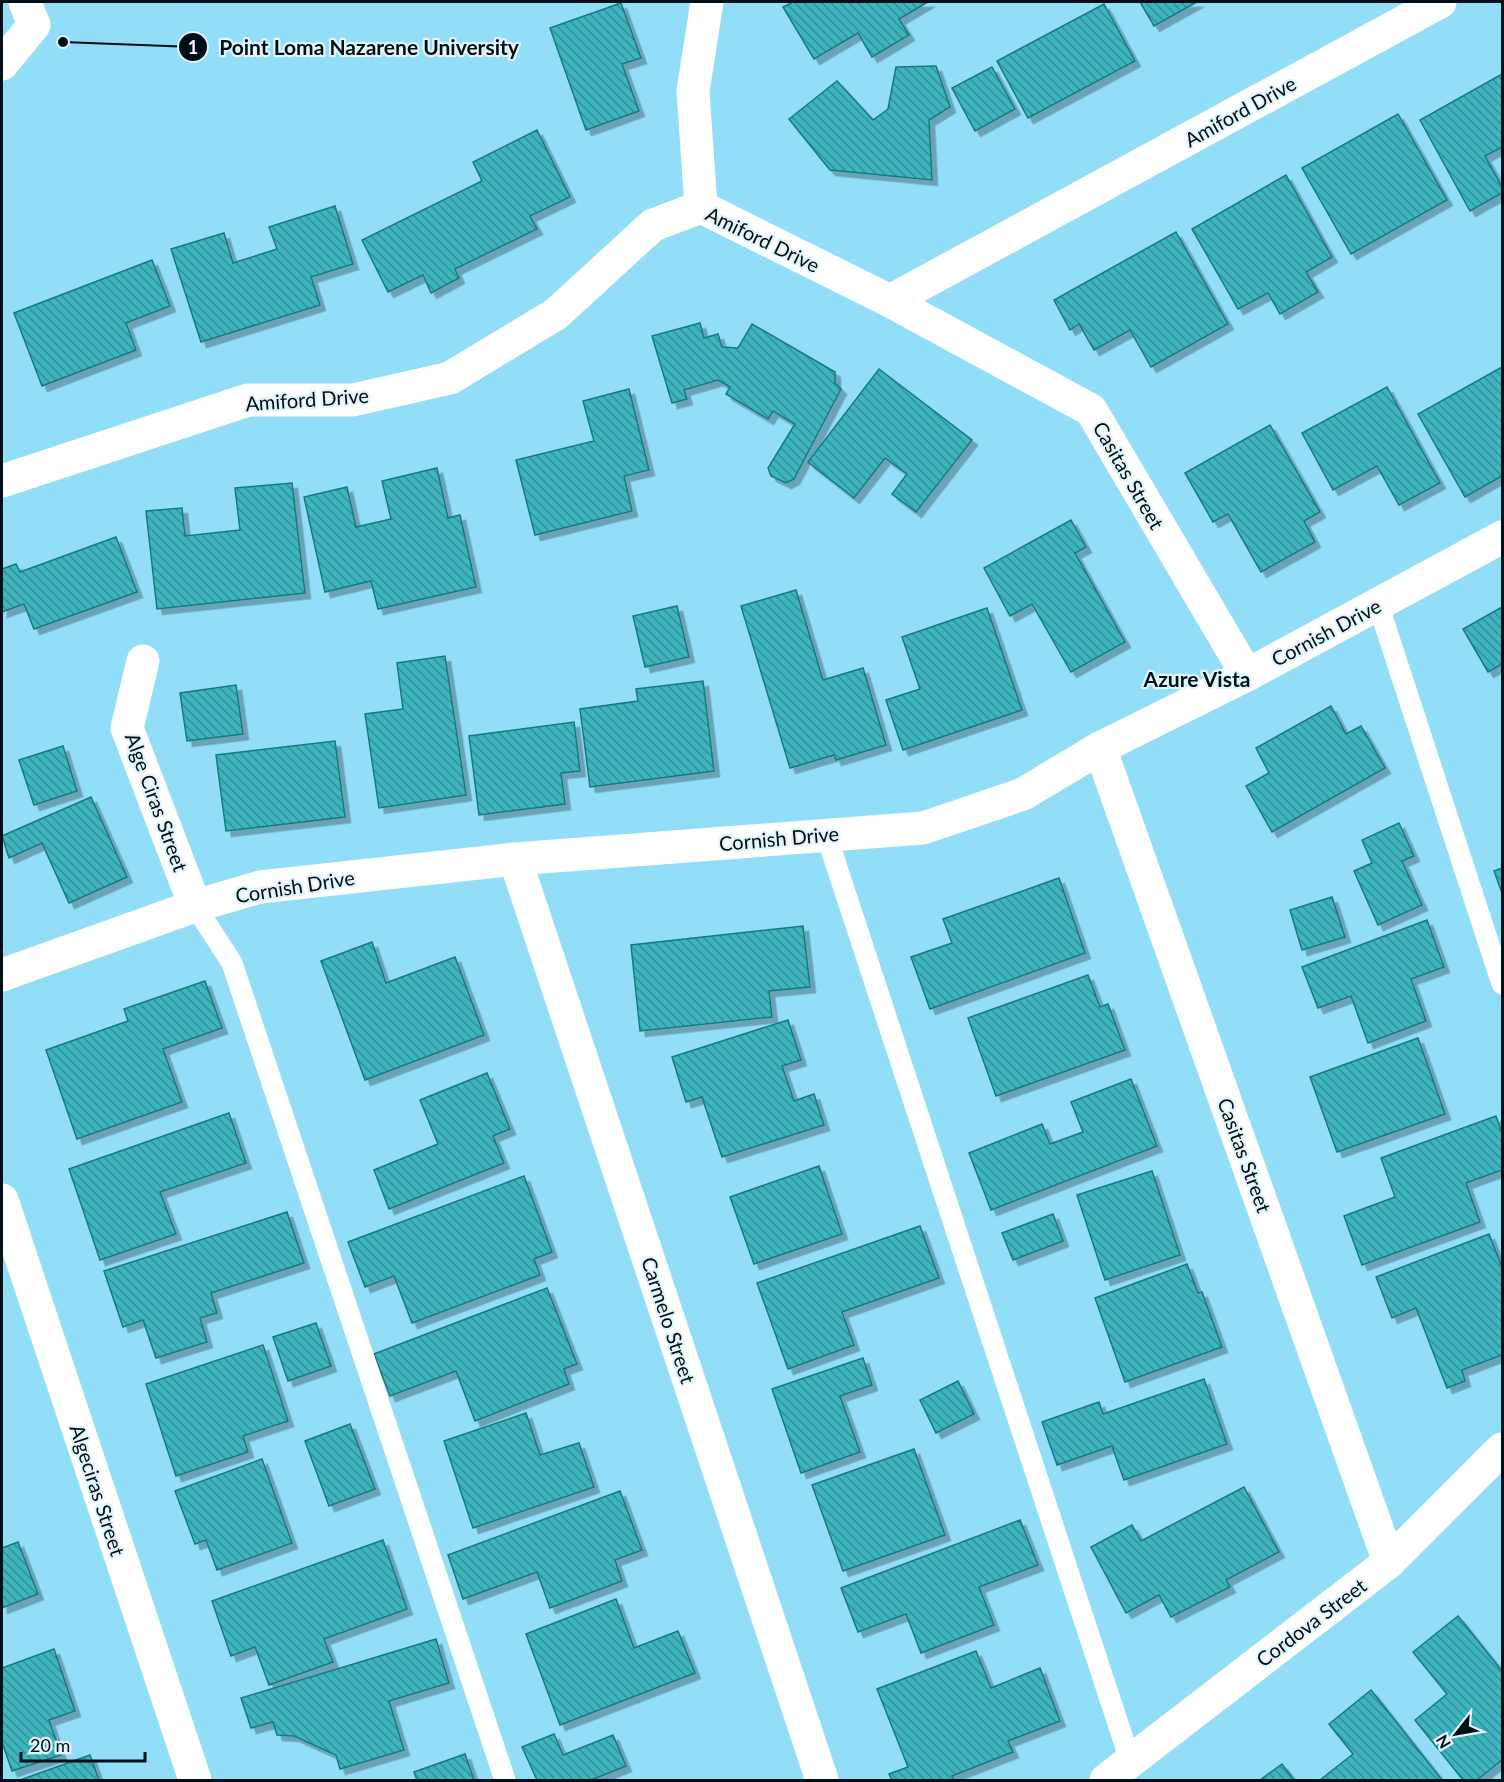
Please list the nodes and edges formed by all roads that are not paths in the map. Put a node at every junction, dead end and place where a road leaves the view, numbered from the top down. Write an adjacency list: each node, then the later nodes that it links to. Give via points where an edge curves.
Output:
1 (25, 2): 4 (street, via 34,25)
2 (707, 2): 5 (street, via 693,91)
3 (1440, 2): 6 (street, Amiford Drive)
4 (2, 64)
5 (701, 207): 6 (street, Amiford Drive); 7 (street, Amiford Drive, via 653,225 556,314 450,378 353,400 248,400)
6 (890, 301): 11 (street, Casitas Street, via 1091,410)
7 (2, 481)
8 (1503, 537): 9 (street, Cornish Drive)
9 (1378, 604): 11 (street, Cornish Drive); 17 (lane)
10 (143, 661): 15 (street, Alge Ciras Street, via 128,728)
11 (1247, 675): 12 (street, Cornish Drive)
12 (1100, 748): 13 (street, Cornish Drive, via 1023,794 923,828); 20 (street, Casitas Street)
13 (826, 834): 14 (street, Cornish Drive); 21 (lane)
14 (515, 860): 15 (street, Cornish Drive, via 260,888); 24 (street, Carmelo Street)
15 (195, 906): 16 (street, Cornish Drive); 23 (lane, via 232,963)
16 (2, 975)
17 (1503, 984)
18 (2, 1200): 22 (street, Algeciras Street)
19 (1503, 1449): 20 (street, Cordova Street)
20 (1389, 1562): 21 (street, Cordova Street)
21 (1118, 1770)
22 (195, 1780)
23 (505, 1780)
24 (822, 1780)

